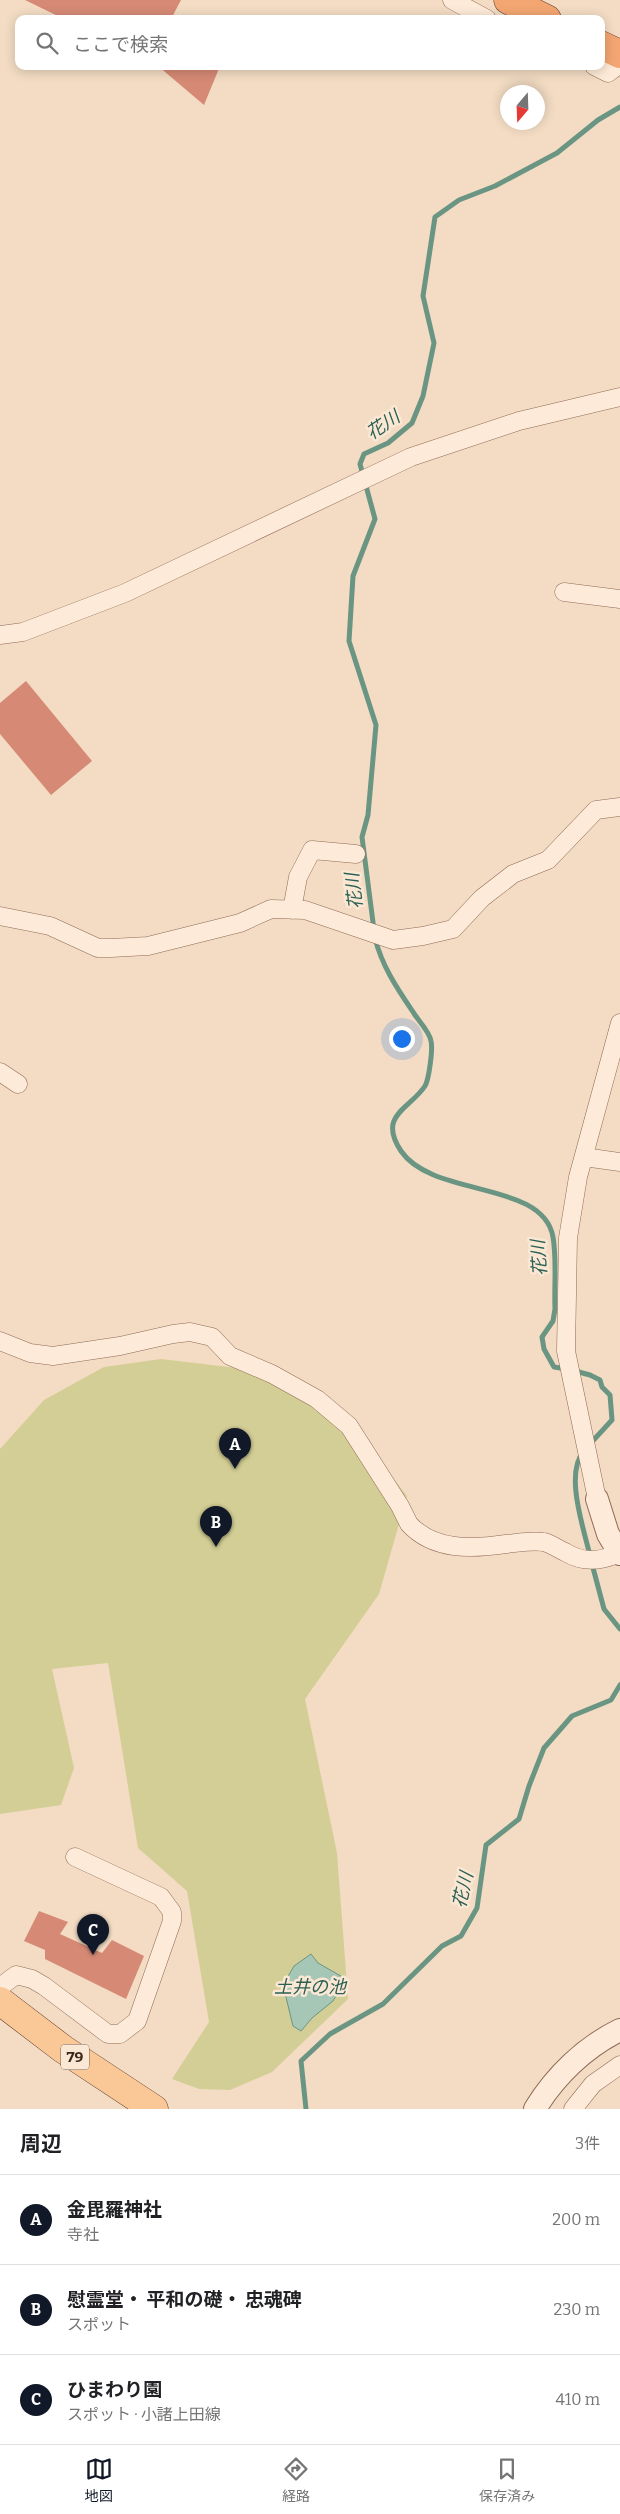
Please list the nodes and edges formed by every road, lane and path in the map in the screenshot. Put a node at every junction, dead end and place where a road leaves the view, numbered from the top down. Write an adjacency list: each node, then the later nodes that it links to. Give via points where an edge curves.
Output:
1 (452, 0): 3 (street)
2 (508, 0): 4 (highway)
3 (480, 15)
4 (539, 15)
5 (605, 47): 6 (highway)
6 (620, 54)
7 (620, 64): 8 (street, via 608,72)
8 (603, 70)
9 (620, 397): 12 (street, via 519,421 411,458 125,593 23,632)
10 (564, 592): 11 (street)
11 (620, 599)
12 (0, 635)
13 (620, 807): 15 (street, via 596,810 548,860 512,874 482,898 453,929 393,940 305,910)
14 (356, 854): 15 (street, via 312,850 298,877)
15 (292, 910): 16 (street, via 271,909 240,923 148,946 111,948 98,948 50,926)
16 (0, 916)
17 (620, 1023): 20 (street)
18 (0, 1072): 19 (street)
19 (18, 1084)
20 (584, 1157): 21 (street); 23 (street, via 568,1238 566,1351)
21 (620, 1162)
22 (0, 1341): 24 (street, via 30,1353 53,1356 190,1332 212,1338 230,1356 298,1387 342,1420 360,1441 409,1524 432,1541 482,1548 543,1542 574,1558 587,1560 601,1560)
23 (597, 1499): 24 (street)
24 (619, 1554)
25 (76, 1857): 26 (street, via 161,1897 172,1912 172,1921 137,2021 120,2034 108,2034 32,1978 16,1975)
26 (0, 1987)
27 (0, 2001): 30 (main road, 79, via 63,2049)
28 (620, 2030): 31 (street, via 601,2040 566,2068)
29 (620, 2065): 32 (street, via 593,2084)
30 (154, 2109)
31 (535, 2109)
32 (574, 2109)

